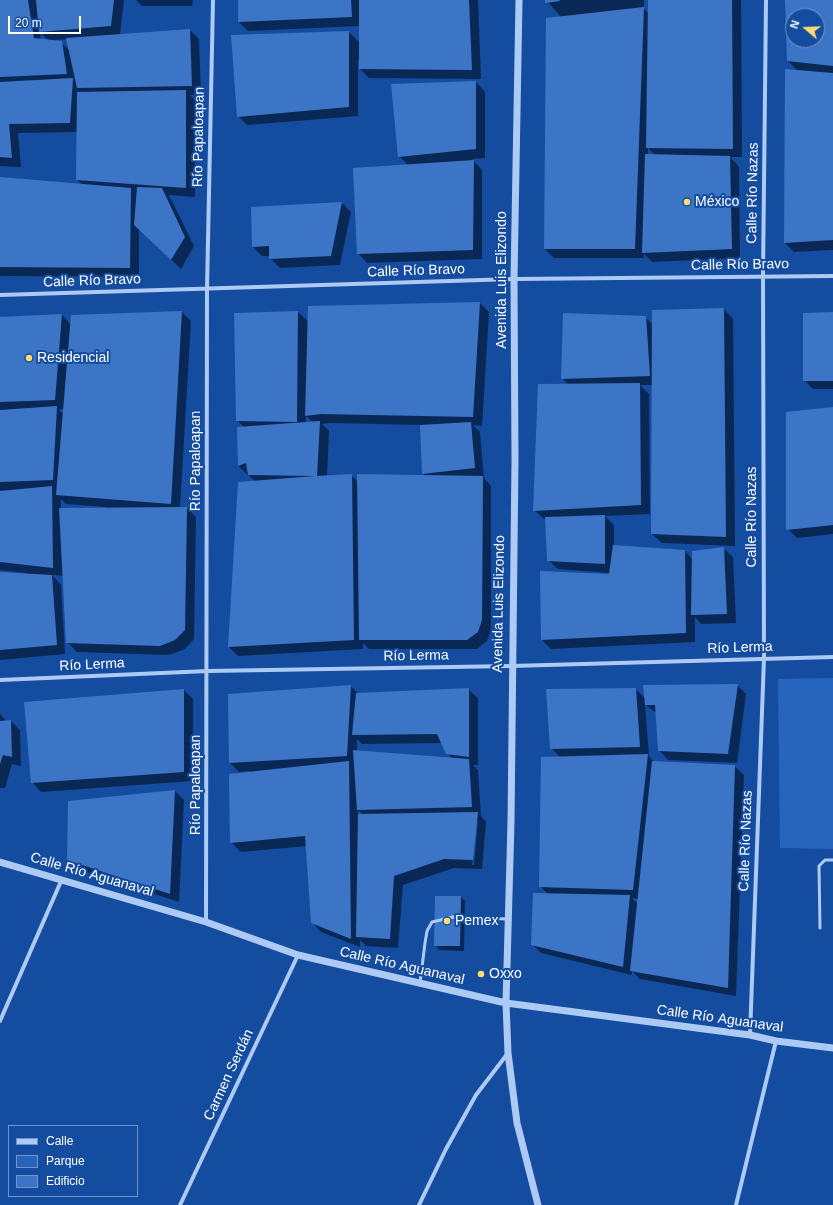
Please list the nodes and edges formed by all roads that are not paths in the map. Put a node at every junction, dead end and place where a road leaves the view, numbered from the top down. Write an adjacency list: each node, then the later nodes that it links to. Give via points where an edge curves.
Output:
1 (213, 0): 7 (street, Río Papaloapan)
2 (519, 0): 6 (street, Avenida Luis Elizondo)
3 (766, 0): 4 (street, Calle Río Nazas)
4 (762, 276): 5 (street, Calle Río Bravo); 6 (street, Calle Río Bravo); 10 (street, Calle Río Nazas)
5 (833, 276)
6 (514, 279): 7 (street, Calle Río Bravo); 11 (street, Avenida Luis Elizondo)
7 (207, 289): 8 (street, Calle Río Bravo); 12 (street, Río Papaloapan)
8 (0, 295)
9 (833, 657): 10 (street, Río Lerma)
10 (764, 658): 11 (street, Río Lerma); 24 (street, Calle Río Nazas)
11 (511, 666): 12 (street, Río Lerma); 17 (street, Avenida Luis Elizondo, via 511,822)
12 (208, 670): 13 (street, Río Lerma); 18 (street, Río Papaloapan)
13 (0, 680)
14 (833, 860): 19 (lane, via 825,860 819,866)
15 (0, 862): 16 (street, Calle Río Aguanaval)
16 (62, 878): 18 (street, Calle Río Aguanaval); 23 (street)
17 (507, 919): 21 (lane, via 453,917 432,922 426,937); 22 (street, Avenida Luis Elizondo)
18 (206, 922): 20 (street, Calle Río Aguanaval)
19 (820, 928)
20 (298, 955): 21 (street, Calle Río Aguanaval); 28 (street, Carmen Serdán)
21 (420, 983): 22 (street, Calle Río Aguanaval)
22 (506, 1003): 24 (street, Calle Río Aguanaval); 27 (street, Avenida Luis Elizondo)
23 (0, 1020)
24 (750, 1035): 25 (street, Calle Río Aguanaval)
25 (776, 1041): 26 (street, Calle Río Aguanaval); 31 (street)
26 (833, 1048)
27 (508, 1053): 29 (street, via 476,1095); 30 (street, Avenida Luis Elizondo, via 517,1123)
28 (180, 1205)
29 (419, 1205)
30 (538, 1205)
31 (736, 1205)

